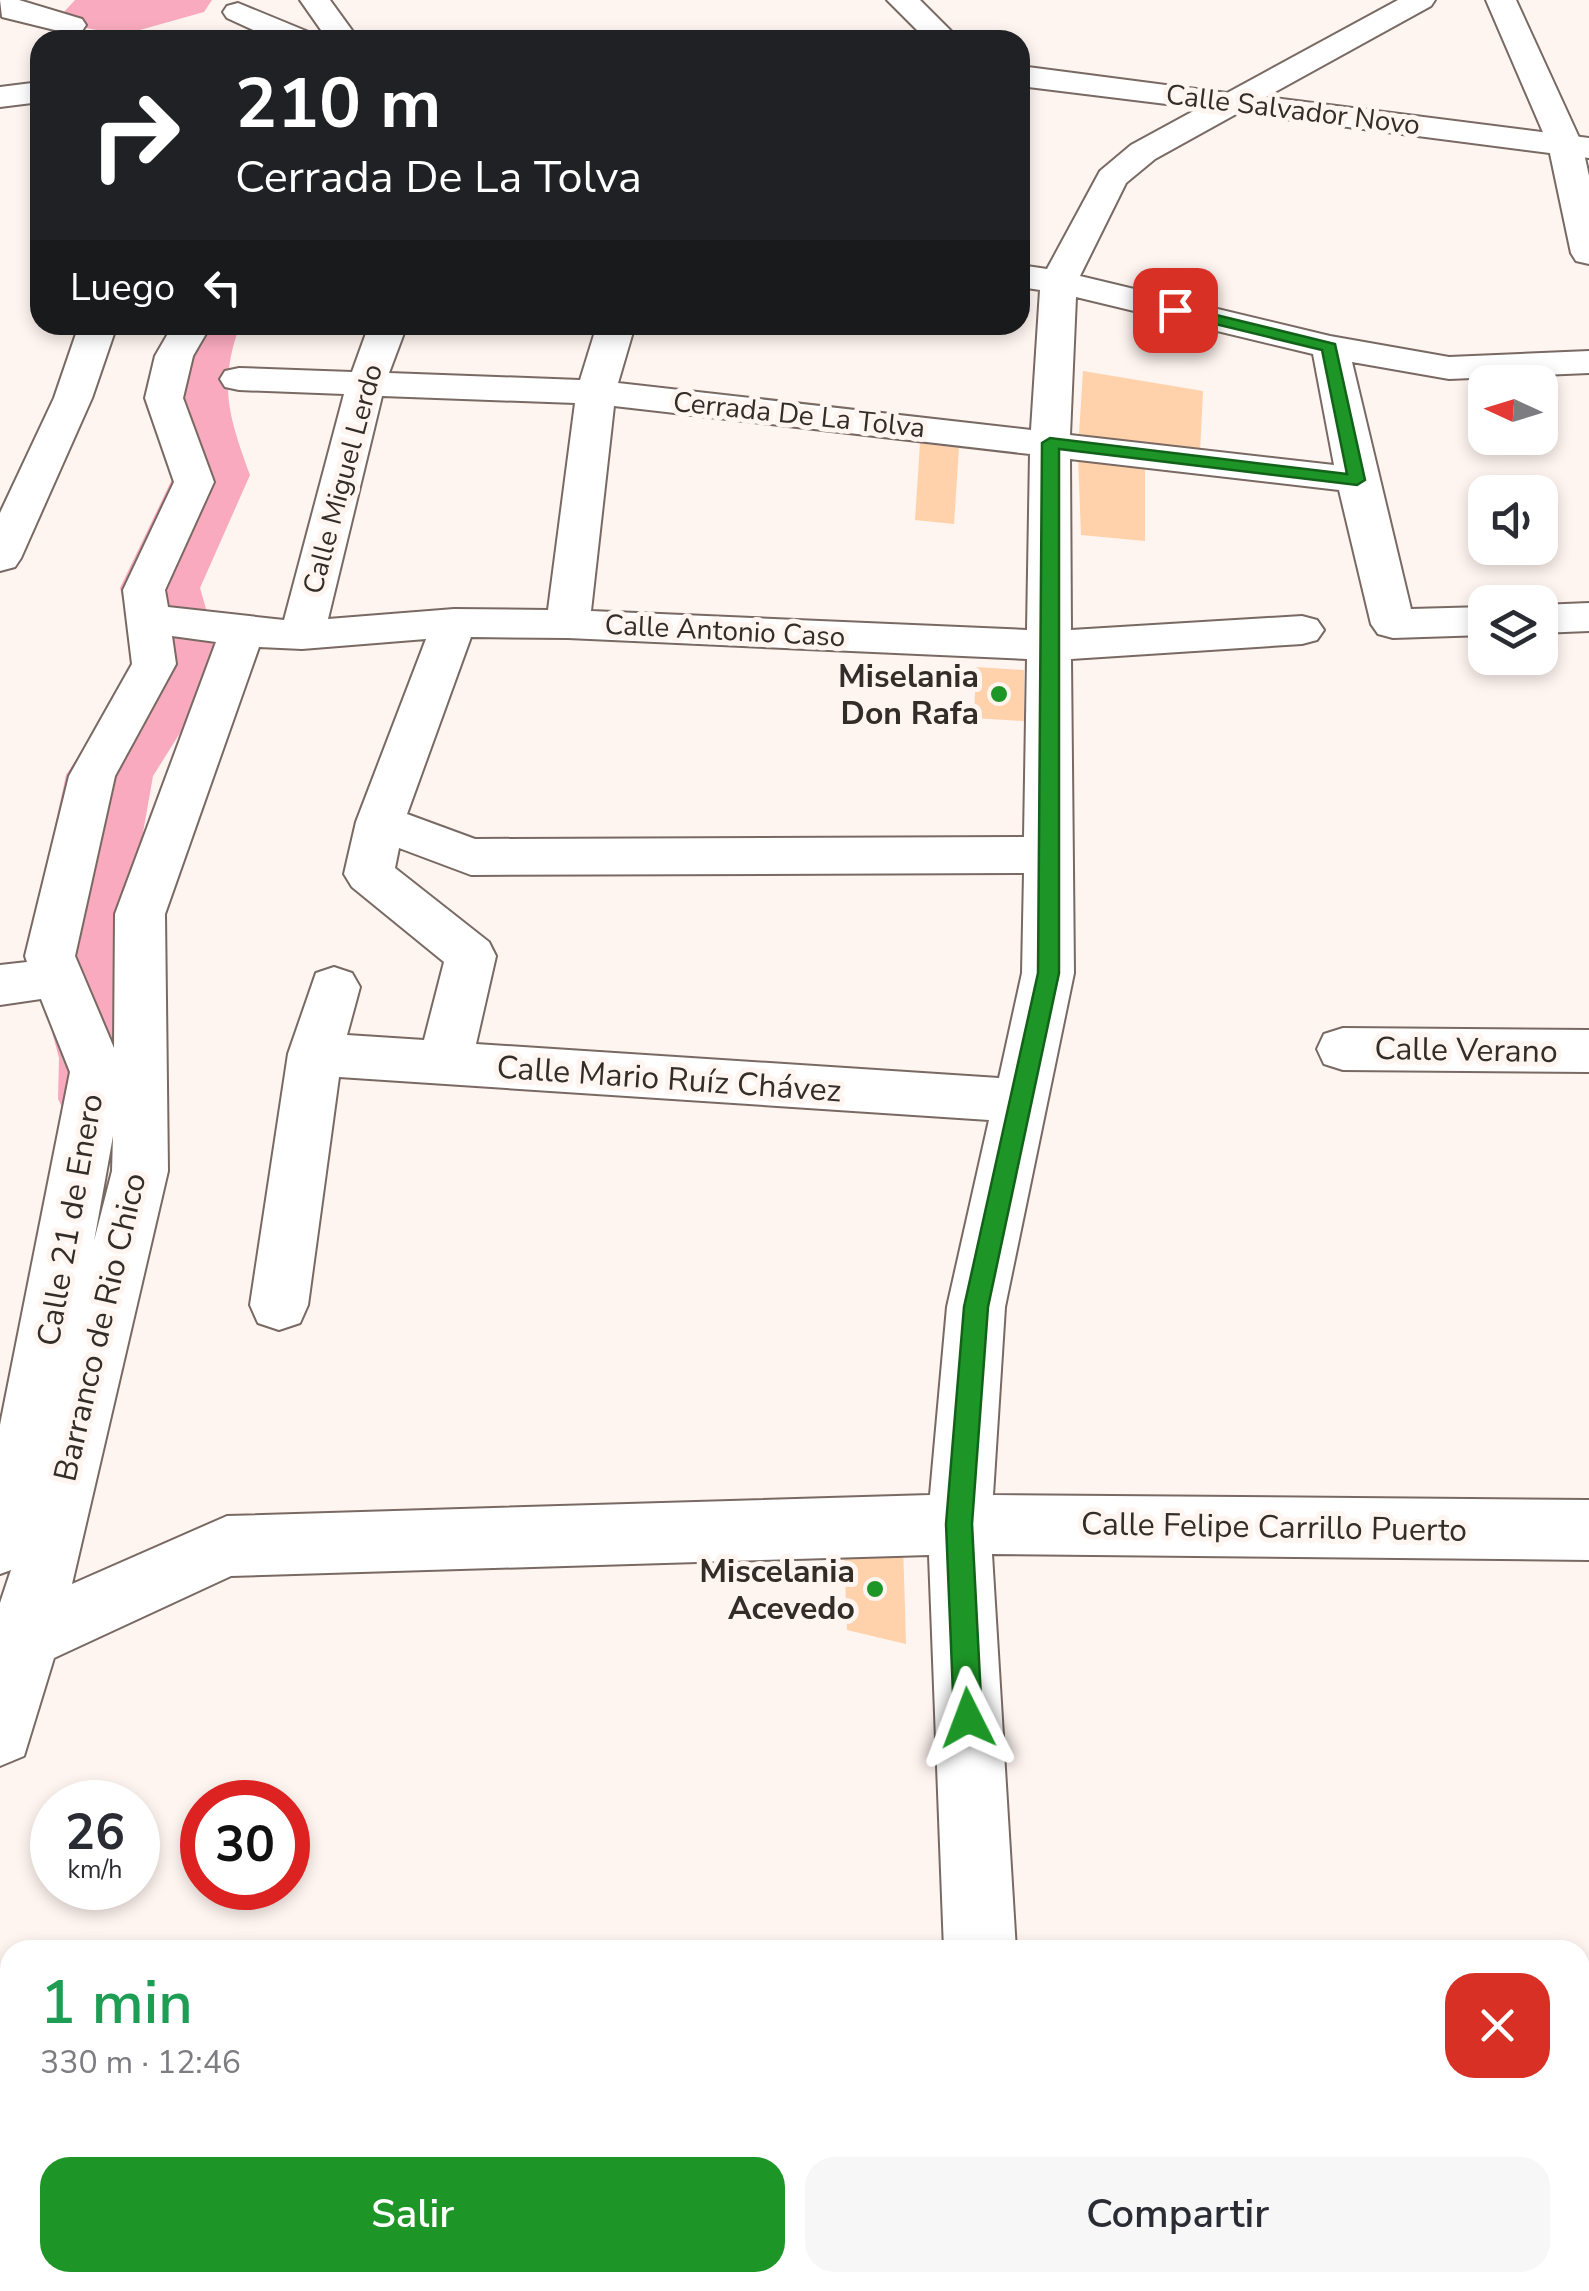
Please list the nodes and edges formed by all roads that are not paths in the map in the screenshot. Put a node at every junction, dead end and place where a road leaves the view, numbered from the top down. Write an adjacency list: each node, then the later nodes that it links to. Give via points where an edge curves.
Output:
1 (1, 0): 7 (street, via 12,10)
2 (314, 0): 9 (street)
3 (902, 0): 10 (street)
4 (1420, 0): 14 (street)
5 (1501, 0): 15 (street)
6 (238, 12): 8 (street)
7 (71, 22)
8 (278, 30)
9 (336, 30)
10 (934, 30)
11 (1030, 77): 14 (street, Calle Salvador Novo)
12 (30, 93): 13 (street)
13 (0, 97)
14 (1234, 102): 15 (street, Calle Salvador Novo); 17 (street, via 1143,152 1112,178)
15 (1577, 146): 16 (street)
16 (1589, 254)
17 (1040, 279): 22 (street); 27 (street)
18 (95, 335): 29 (street)
19 (186, 335): 31 (street, Calle 21 de Enero, via 174,356 194,482 144,590)
20 (384, 335): 25 (street, Calle Miguel Lerdo)
21 (613, 335): 26 (street)
22 (1330, 347): 23 (street, via 1449,368); 28 (street)
23 (1589, 362)
24 (239, 379): 25 (street, Cerrada De La Tolva)
25 (366, 384): 26 (street, Cerrada De La Tolva); 38 (street, Calle Miguel Lerdo)
26 (596, 392): 27 (street, Cerrada De La Tolva); 35 (street)
27 (1050, 443): 28 (street, Cerrada De La Tolva); 39 (street)
28 (1357, 480): 34 (street, via 1394,624)
29 (0, 558)
30 (1589, 617): 32 (street)
31 (150, 618): 36 (street, Calle Antonio Caso); 42 (street, Calle 21 de Enero, via 154,664 92,776 50,956)
32 (1558, 618)
33 (454, 622): 35 (street, Calle Antonio Caso); 38 (street, Calle Antonio Caso); 40 (street)
34 (1468, 622)
35 (568, 624): 39 (street, Calle Antonio Caso)
36 (224, 629): 38 (street, Calle Antonio Caso); 54 (street, Barranco de Rio Chico, via 140,914 140,1171)
37 (1302, 630): 39 (street, Calle Antonio Caso)
38 (302, 635)
39 (1050, 646): 41 (street)
40 (380, 822): 41 (street, via 470,857); 48 (street, via 370,874 471,956)
41 (1047, 855): 49 (street, via 1048,973)
42 (58, 977): 43 (street); 53 (street, Calle 21 de Enero, via 97,1072 36,1404)
43 (0, 985)
44 (334, 987): 47 (street)
45 (1343, 1049): 46 (street, Calle Verano)
46 (1589, 1051)
47 (315, 1054): 48 (street, Calle Mario Ruíz Chávez); 50 (street)
48 (444, 1064): 49 (street, Calle Mario Ruíz Chávez)
49 (1023, 1101): 51 (street, via 976,1307)
50 (279, 1305)
51 (959, 1524): 52 (street, Calle Felipe Carrillo Puerto); 54 (street, Calle Felipe Carrillo Puerto, via 227,1546); 56 (street)
52 (1589, 1530)
53 (0, 1544)
54 (13, 1636): 55 (street, Barranco de Rio Chico)
55 (0, 1732)
56 (980, 1940)

